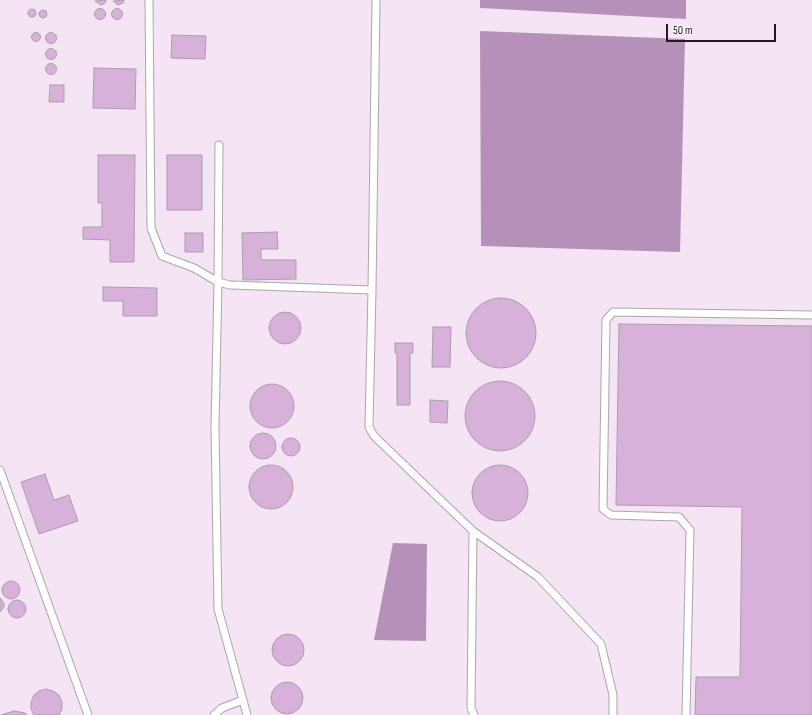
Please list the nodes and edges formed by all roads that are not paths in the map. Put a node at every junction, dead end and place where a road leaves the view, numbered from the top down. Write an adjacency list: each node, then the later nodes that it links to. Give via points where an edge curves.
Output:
1 (149, 0): 4 (lane, via 151,228 162,256 194,268)
2 (376, 0): 5 (lane)
3 (219, 145): 4 (lane)
4 (218, 282): 5 (lane, via 230,285); 9 (lane, via 215,427 218,608)
5 (372, 290): 8 (lane, via 369,427 374,436)
6 (812, 315): 15 (lane, via 613,312 606,320 603,509 611,515 679,517 690,530)
7 (0, 470): 10 (lane)
8 (473, 531): 13 (lane, via 471,708); 14 (lane, via 538,577 601,644 613,694)
9 (243, 700): 11 (lane, via 222,708); 12 (lane)
10 (88, 715)
11 (214, 715)
12 (247, 715)
13 (474, 715)
14 (613, 715)
15 (686, 715)

